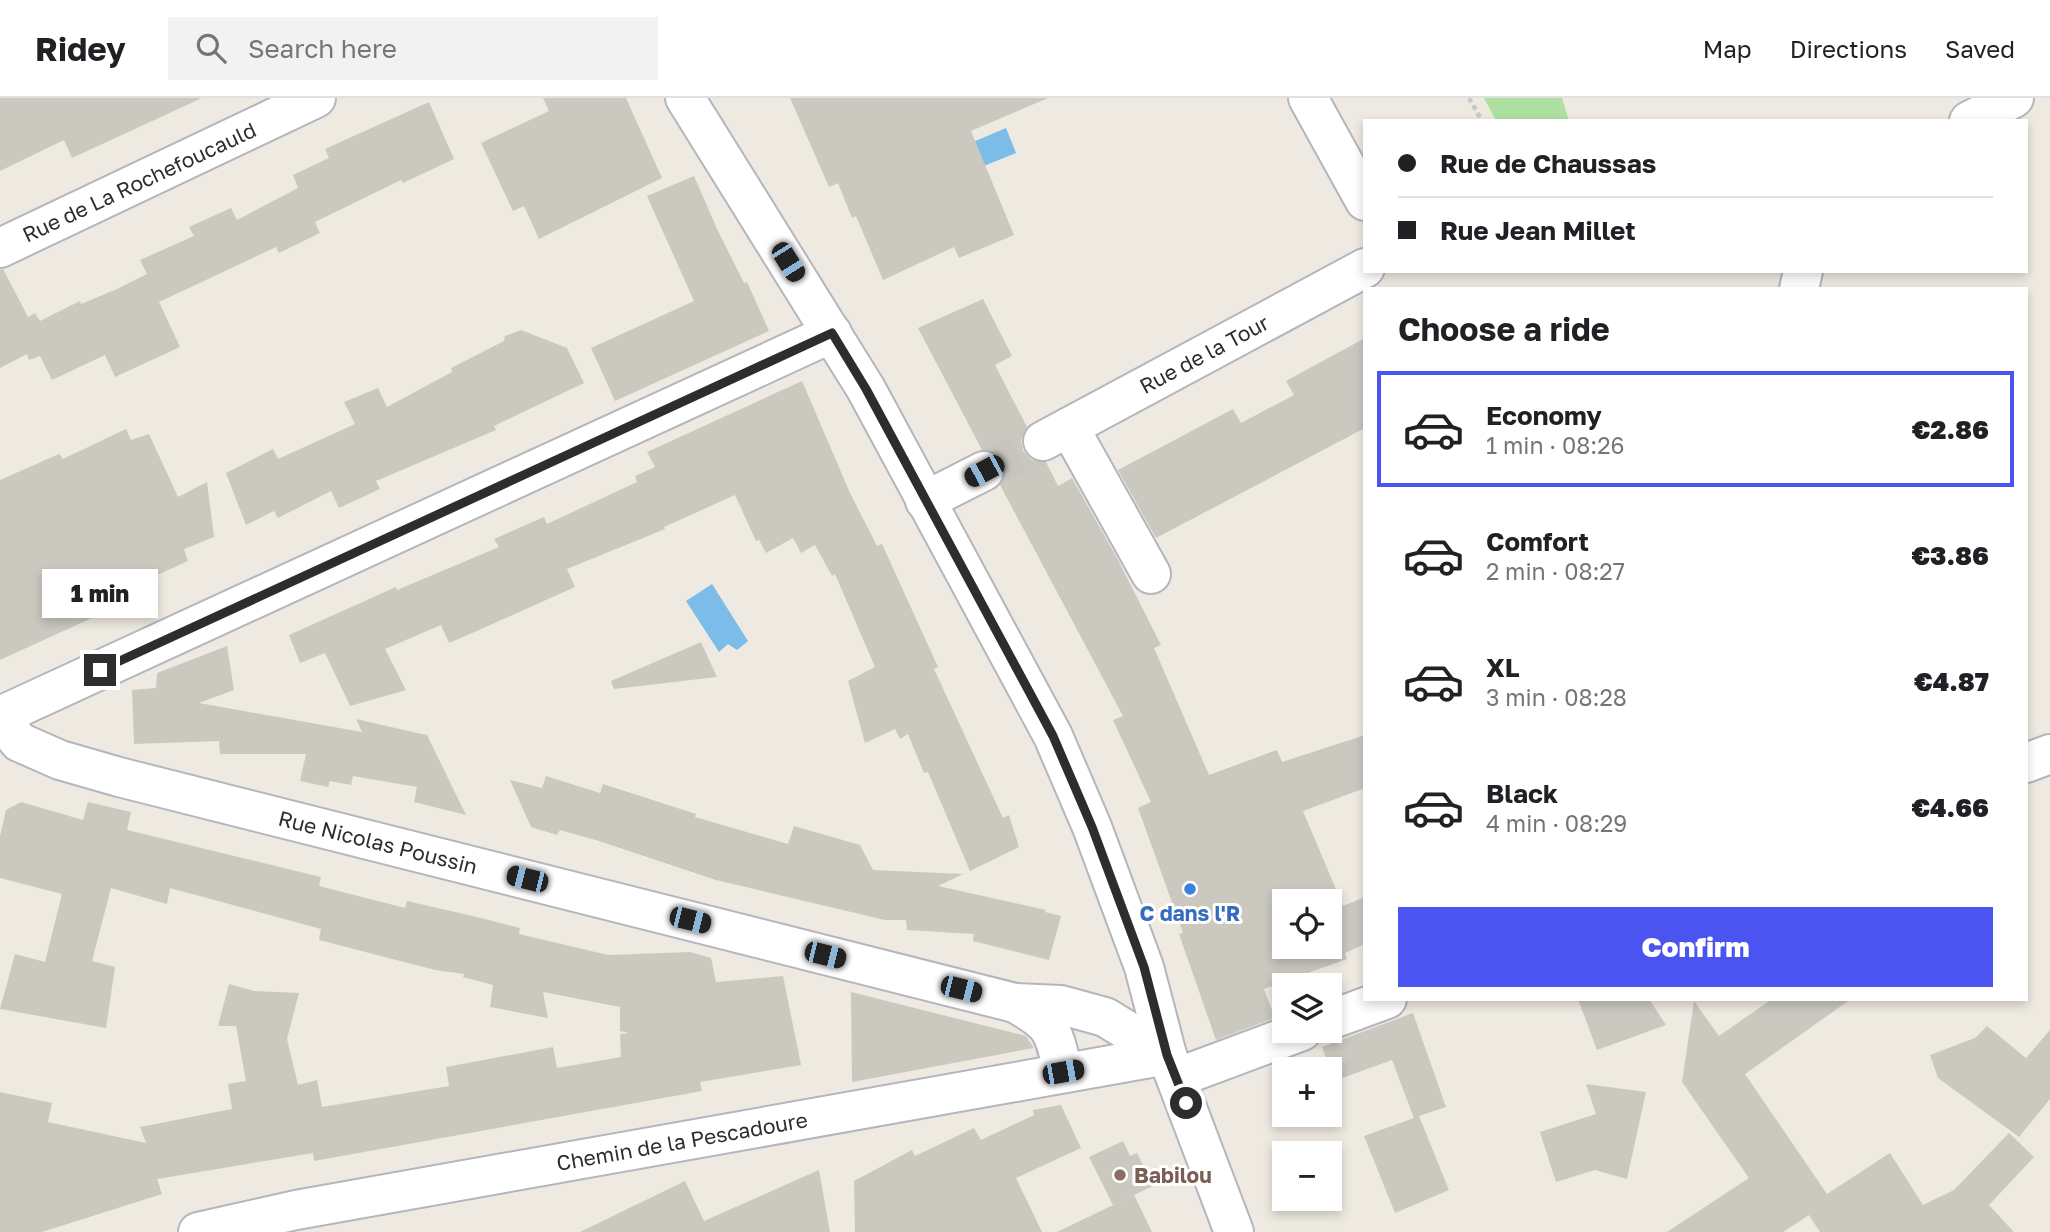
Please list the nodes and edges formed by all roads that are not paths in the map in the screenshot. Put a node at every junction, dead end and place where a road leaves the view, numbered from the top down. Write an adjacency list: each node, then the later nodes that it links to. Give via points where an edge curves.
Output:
1 (316, 98): 7 (street, Rue de La Rochefoucauld)
2 (685, 98): 9 (street)
3 (1308, 98): 6 (street)
4 (2014, 98): 5 (street)
5 (1973, 119)
6 (1363, 197)
7 (0, 248)
8 (1363, 269): 12 (street, Rue de la Tour, via 1056,434)
9 (832, 333): 11 (street); 13 (street)
10 (984, 471): 11 (street)
11 (925, 501): 20 (street, via 1053,736 1144,967)
12 (1151, 574)
13 (0, 716): 17 (street, Rue Nicolas Poussin, via 19,743 60,760)
14 (2050, 754): 15 (street)
15 (2028, 762)
16 (1382, 1001): 18 (street)
17 (1015, 1003): 20 (street, Rue Nicolas Poussin, via 1061,1005 1105,1017); 21 (street, Rue Nicolas Poussin, via 1040,1016 1054,1034)
18 (1342, 1016)
19 (1272, 1039): 20 (street, Chemin de la Pescadoure)
20 (1172, 1066): 21 (street, Chemin de la Pescadoure); 23 (street)
21 (1063, 1072): 22 (street, Chemin de la Pescadoure, via 296,1210)
22 (198, 1232)
23 (1234, 1232)

